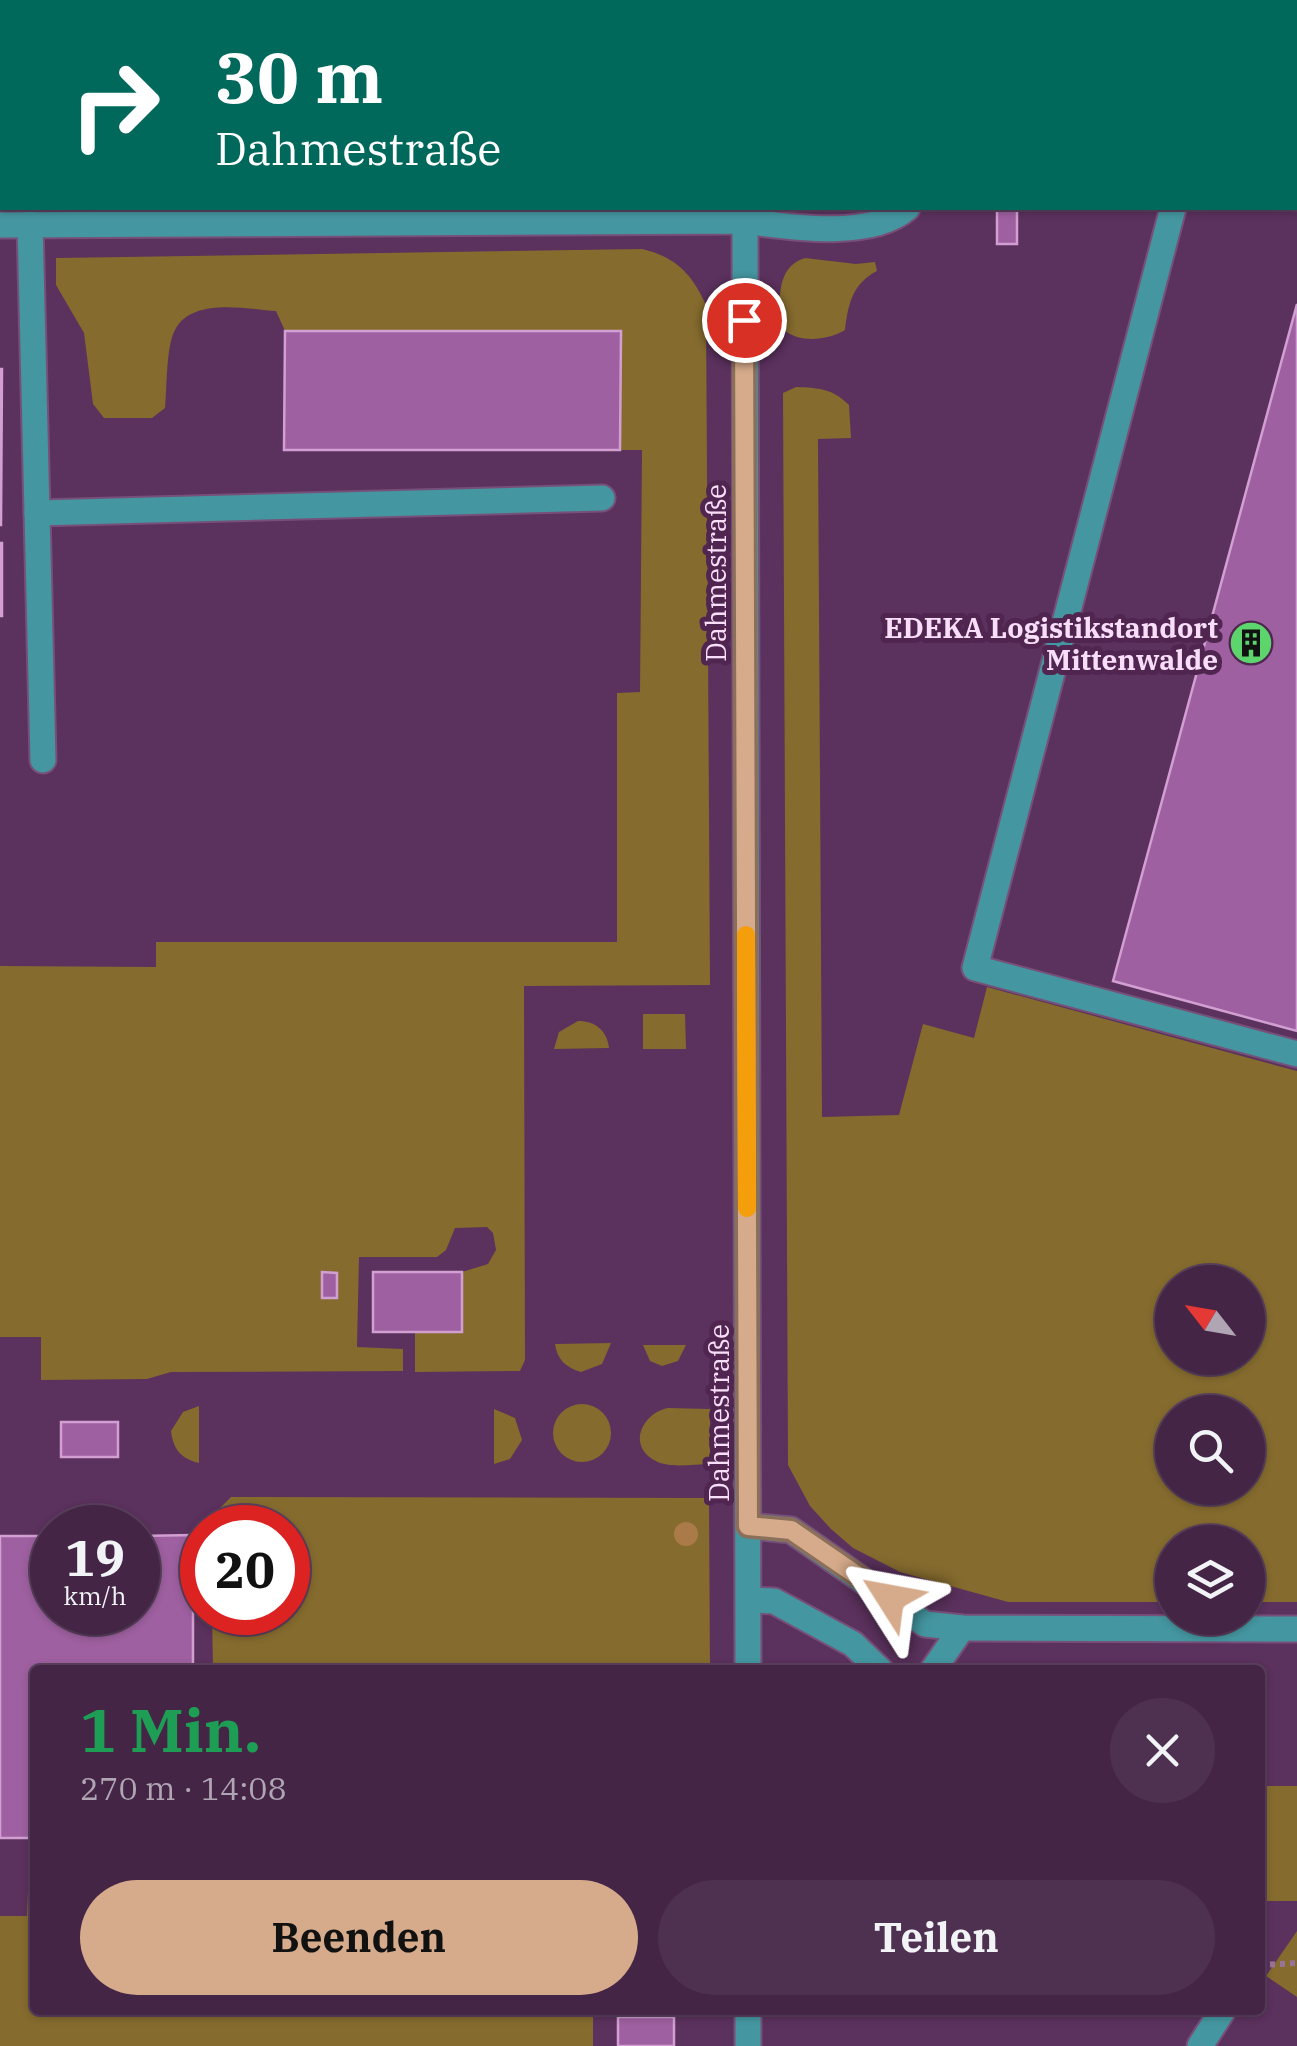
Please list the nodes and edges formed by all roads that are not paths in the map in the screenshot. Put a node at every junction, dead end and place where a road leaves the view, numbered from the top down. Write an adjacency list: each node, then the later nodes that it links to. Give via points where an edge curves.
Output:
1 (905, 210): 3 (street, via 871,223 810,230)
2 (1172, 210): 9 (street, via 975,968)
3 (746, 221): 5 (street); 10 (street, Dahmestraße)
4 (0, 224): 5 (street)
5 (30, 224): 7 (street)
6 (602, 498): 7 (street)
7 (37, 513): 8 (street)
8 (43, 760)
9 (1297, 1054)
10 (748, 1526): 11 (street, Dahmestraße); 12 (street, via 791,1530 925,1624)
11 (749, 1600): 14 (street, Dahmestraße); 15 (street, via 774,1601 853,1644)
12 (962, 1628): 13 (street); 16 (street)
13 (1297, 1630)
14 (748, 1665)
15 (875, 1665)
16 (936, 1665)
17 (748, 2015): 19 (street)
18 (1220, 2015): 20 (street)
19 (748, 2046)
20 (1200, 2046)

